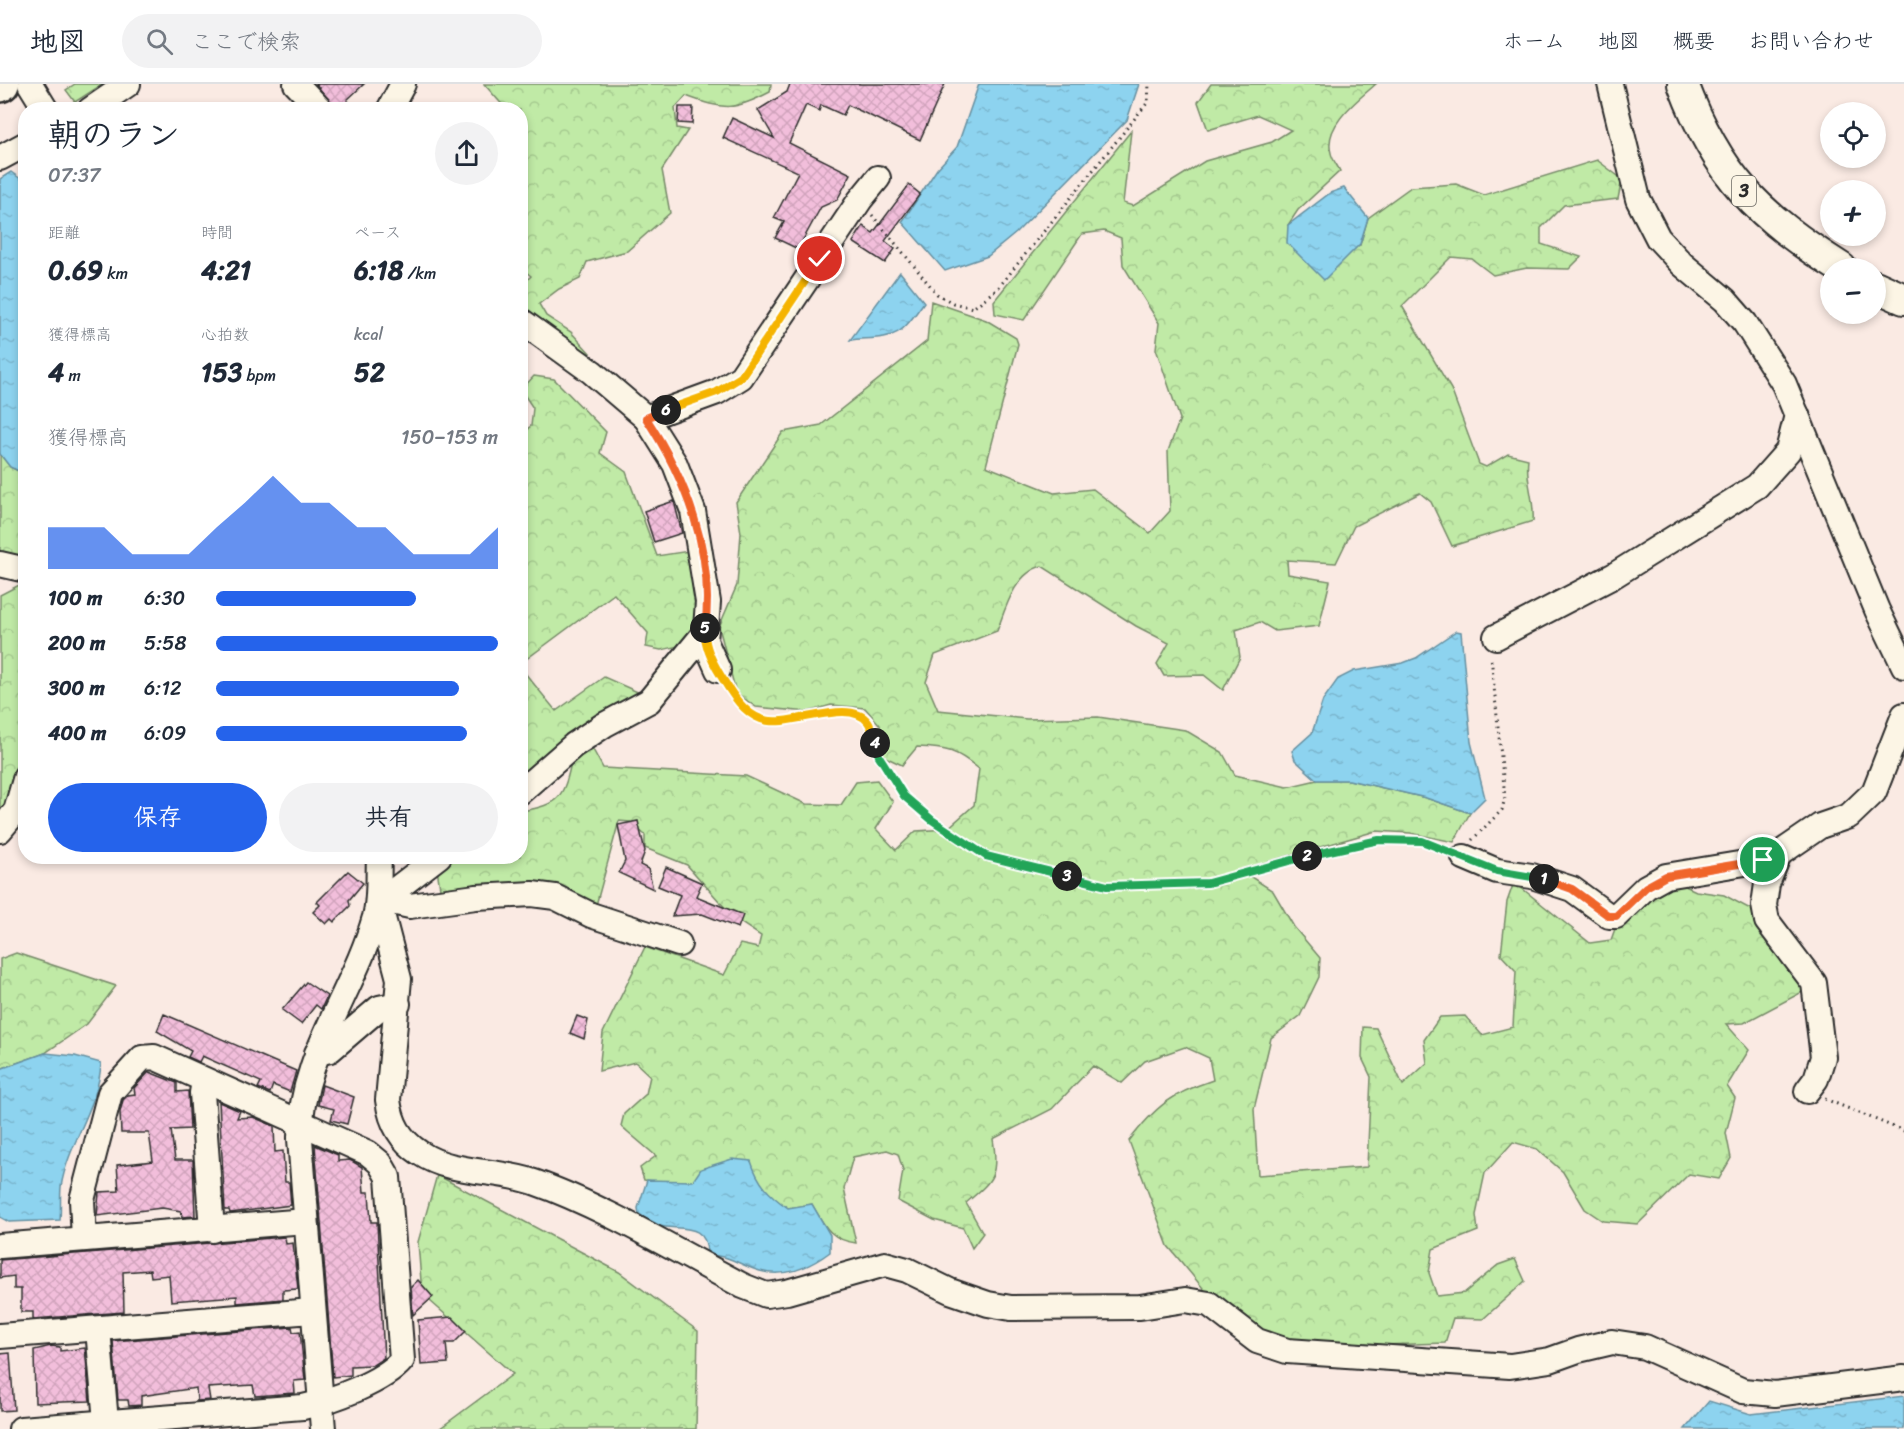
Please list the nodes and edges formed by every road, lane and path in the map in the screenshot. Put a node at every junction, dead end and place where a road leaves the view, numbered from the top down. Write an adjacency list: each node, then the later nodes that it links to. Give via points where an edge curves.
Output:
1 (30, 84): 8 (street)
2 (128, 84): 9 (street)
3 (296, 84): 10 (street)
4 (403, 84): 11 (street)
5 (1149, 84): 15 (path, via 1148,102 999,288 973,308 936,294)
6 (1610, 84): 20 (street, via 1638,199 1658,238 1745,323 1784,384)
7 (1683, 84): 16 (main road, 3, via 1711,148 1734,181 1792,237)
8 (41, 102)
9 (102, 102)
10 (313, 102)
11 (393, 102)
12 (18, 148): 13 (street)
13 (0, 158)
14 (878, 178): 15 (street)
15 (860, 200): 21 (street, via 741,377 717,392)
16 (1825, 258)
17 (1886, 291): 18 (main road)
18 (1904, 299)
19 (528, 326): 21 (street)
20 (1797, 415): 25 (street, via 1788,451 1757,486 1613,576); 26 (street, via 1876,610)
21 (646, 418): 24 (street, via 675,464 693,511 708,602)
22 (0, 564): 23 (street)
23 (18, 568)
24 (704, 634): 27 (street); 29 (street, via 650,701 574,745)
25 (1497, 637): 33 (path, via 1490,652 1505,797 1502,810 1469,843)
26 (1904, 666)
27 (718, 670): 33 (path, via 746,711 760,719 778,723 838,712 857,714 868,721 879,756 904,796 986,856 1008,862 1107,886 1208,883 1379,840 1422,841)
28 (1904, 715): 32 (street, via 1874,792 1849,816 1820,826)
29 (528, 785)
30 (18, 804): 31 (street)
31 (0, 830)
32 (1779, 854): 33 (street, via 1666,876 1646,887 1616,916 1609,916 1572,889 1532,876 1497,871); 41 (street, via 1764,904 1767,921 1814,983 1823,1057 1816,1079)
33 (1464, 857)
34 (379, 864): 36 (street)
35 (428, 864): 36 (street)
36 (378, 899): 37 (street, via 410,906 476,897 555,897 591,915); 38 (street, via 398,968); 39 (street, via 364,946)
37 (679, 944)
38 (398, 1004): 39 (street, via 379,1008 330,1050); 51 (street, via 388,1100 394,1127 413,1148 441,1163 536,1182 766,1295 885,1264 950,1291 1011,1308 1140,1307 1185,1300 1209,1304 1257,1341 1287,1352 1510,1366 1550,1360 1612,1342 1645,1347 1743,1391 1775,1394)
39 (317, 1053): 42 (street)
40 (204, 1080): 42 (street); 45 (street); 46 (street, via 154,1057 142,1058 110,1093 82,1200)
41 (1807, 1091): 43 (path)
42 (299, 1120): 44 (street); 52 (street, via 368,1153 388,1177 402,1360 395,1369)
43 (1904, 1131)
44 (306, 1221): 45 (street); 48 (street)
45 (212, 1230): 46 (street)
46 (84, 1239): 47 (street)
47 (0, 1246)
48 (312, 1311): 49 (street); 52 (street)
49 (98, 1329): 50 (street); 53 (street)
50 (0, 1336)
51 (1904, 1378)
52 (319, 1403): 53 (street); 55 (street)
53 (106, 1422): 54 (street)
54 (21, 1429)
55 (323, 1429)

